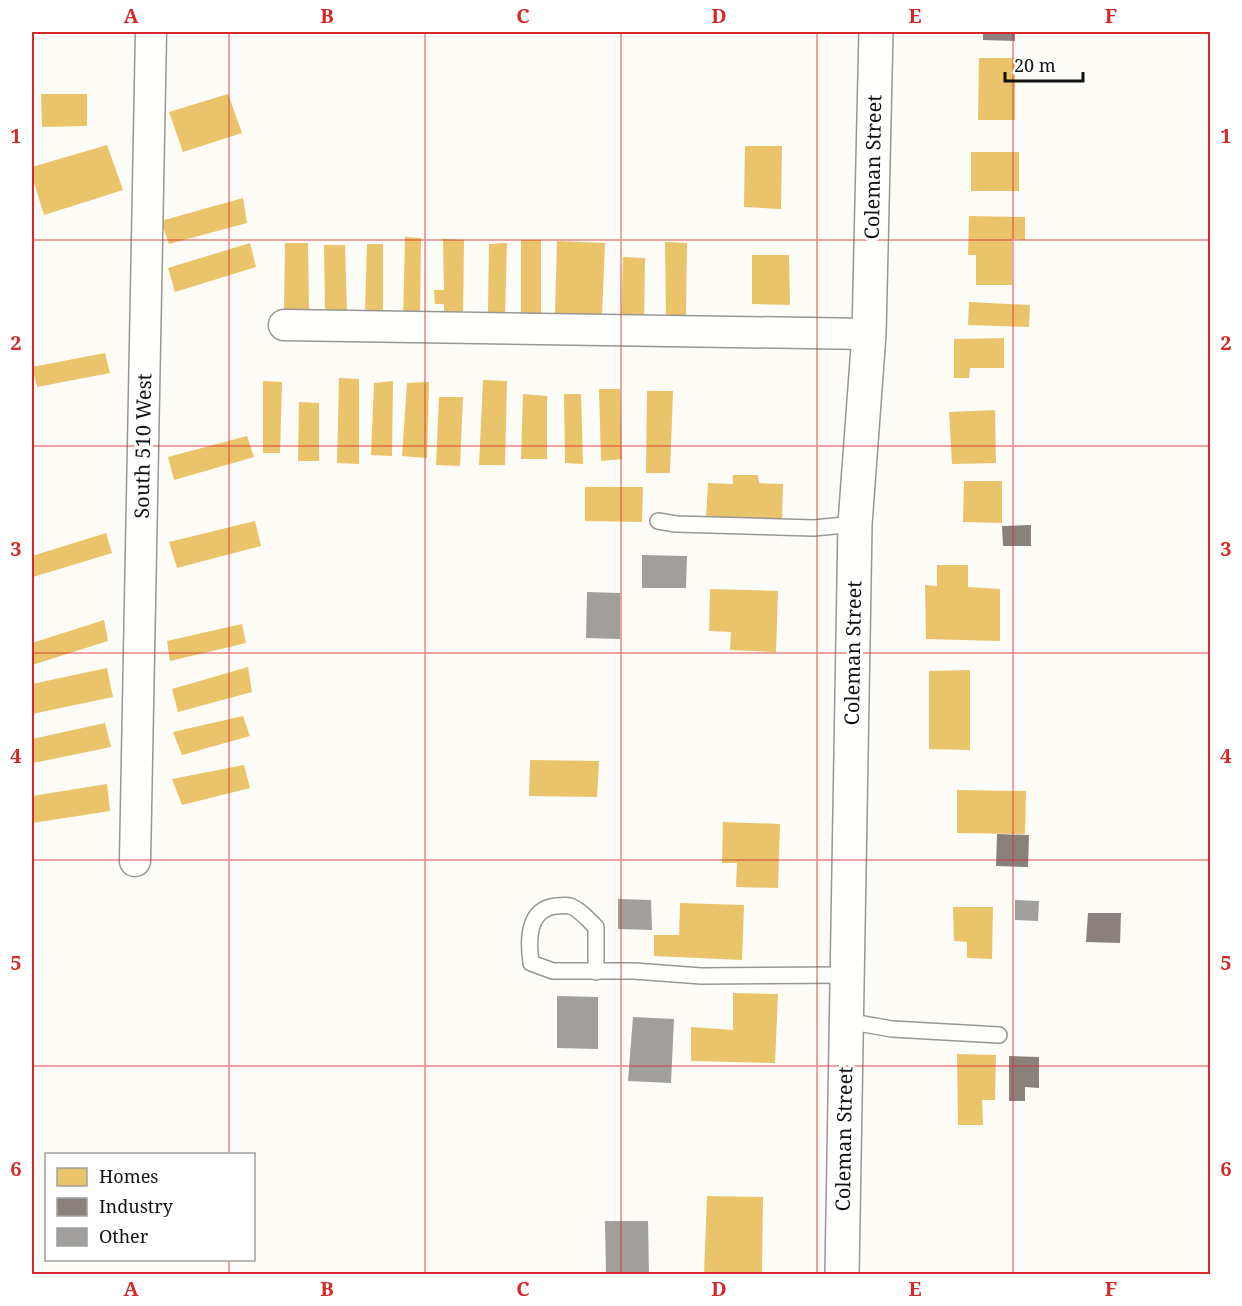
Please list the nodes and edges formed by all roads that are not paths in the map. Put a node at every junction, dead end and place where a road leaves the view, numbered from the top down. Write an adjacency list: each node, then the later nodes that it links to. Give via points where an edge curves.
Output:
1 (151, 32): 7 (street, South 510 West)
2 (876, 32): 4 (street, Coleman Street)
3 (284, 325): 4 (street)
4 (869, 333): 6 (street, Coleman Street)
5 (658, 521): 6 (lane, via 814,528)
6 (855, 524): 9 (street, Coleman Street)
7 (135, 861)
8 (596, 972): 8 (lane, via 553,971 531,963 528,946 535,918 550,907 569,905 581,913 596,927); 9 (lane)
9 (848, 975): 10 (street, Coleman Street)
10 (846, 1021): 11 (lane, via 892,1029); 12 (street, Coleman Street)
11 (999, 1035)
12 (842, 1275)

